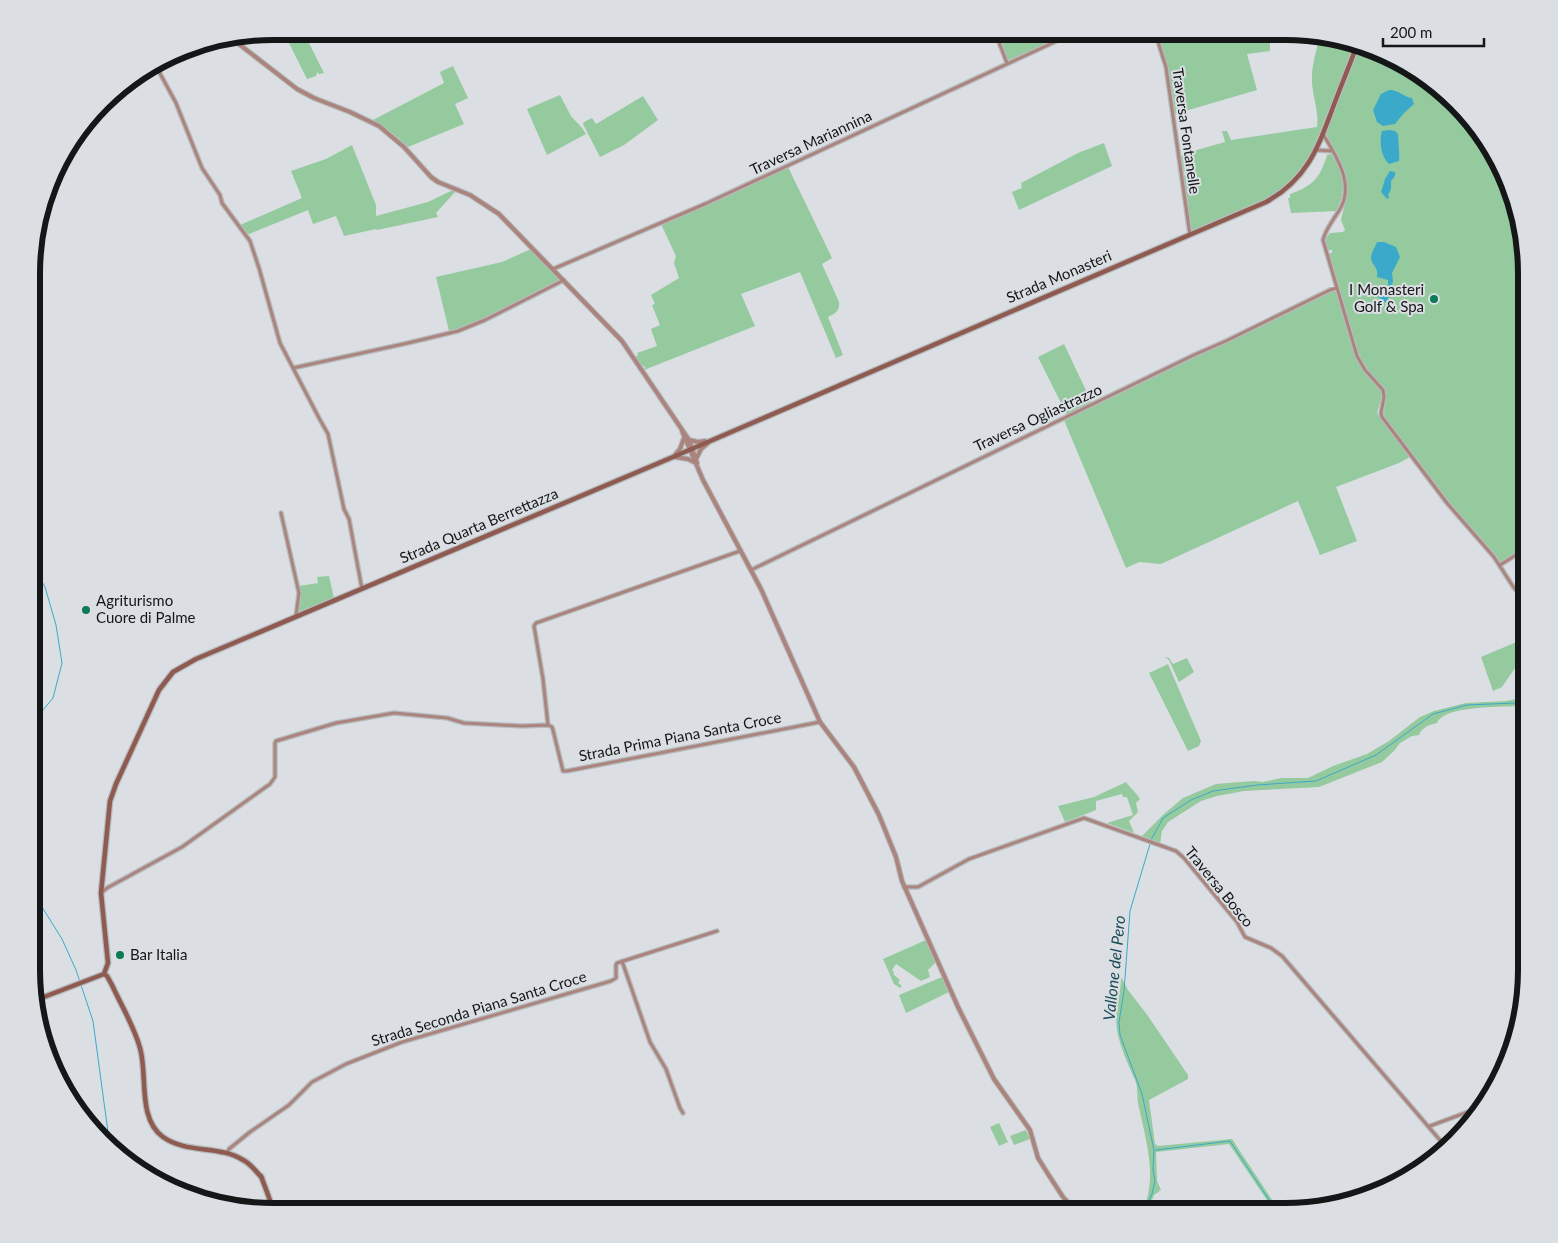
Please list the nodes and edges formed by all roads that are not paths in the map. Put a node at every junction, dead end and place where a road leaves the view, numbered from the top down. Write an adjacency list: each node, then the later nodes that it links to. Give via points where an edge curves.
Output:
1 (998, 40): 6 (street)
2 (1058, 40): 6 (street, Traversa Mariannina)
3 (1158, 40): 11 (street, Traversa Fontanelle, via 1166,67)
4 (237, 43): 12 (street, via 297,89 387,132 431,177 470,195 499,214)
5 (1355, 51): 8 (main road, Strada Monasteri)
6 (1007, 63): 12 (street, Traversa Mariannina, via 705,204)
7 (158, 70): 15 (street, via 176,103 202,168 222,203 250,241 280,342)
8 (1323, 134): 9 (main road, Strada Monasteri); 10 (street)
9 (1316, 150): 10 (street); 11 (main road, Strada Monasteri, via 1304,172 1284,191)
10 (1332, 151): 14 (street, via 1346,188 1342,205 1323,240)
11 (1190, 235): 17 (main road, Strada Monasteri)
12 (553, 269): 13 (street)
13 (564, 280): 15 (street, via 458,331); 16 (street, via 622,341)
14 (1337, 288): 24 (street, via 1357,356 1383,390 1382,417 1447,504); 25 (street, Traversa Ogliastrazzo)
15 (293, 368): 26 (street, via 328,434)
16 (686, 439): 17 (street, via 698,442); 18 (street); 19 (street)
17 (712, 440): 18 (main road, Strada Monasteri); 20 (street, via 701,449)
18 (691, 449): 19 (main road, Strada Quarta Berrettazza); 20 (street)
19 (673, 457): 20 (street); 26 (main road, Strada Quarta Berrettazza)
20 (696, 461): 22 (street)
21 (281, 513): 28 (street, via 299,593)
22 (740, 551): 25 (street); 30 (street, Strada Prima Piana Santa Croce, via 536,623)
23 (1518, 553): 24 (street)
24 (1500, 565): 27 (street)
25 (750, 570): 29 (street)
26 (362, 589): 28 (main road, Strada Quarta Berrettazza)
27 (1518, 592)
28 (296, 617): 32 (main road, Strada Quarta Berrettazza, via 196,659 173,672 165,681 152,702 110,801)
29 (820, 722): 30 (street, Strada Prima Piana Santa Croce, via 567,771 563,770 552,727); 31 (street, via 861,778 896,857)
30 (548, 725): 32 (street, via 464,723 447,718 394,713 336,723 280,738 275,743 275,777 270,784 182,847)
31 (904, 887): 39 (street, Traversa Bosco, via 918,887 968,859 1084,818 1172,849 1184,858 1245,936 1282,956); 43 (street, via 994,1079 1030,1130 1038,1158)
32 (101, 893): 35 (main road, Strada Quarta Berrettazza, via 108,963)
33 (717, 931): 34 (street)
34 (622, 961): 38 (street, via 650,1042 664,1066); 41 (street, Strada Seconda Piana Santa Croce, via 616,965 616,978 611,982 402,1042 346,1064 312,1082 289,1105)
35 (104, 974): 36 (main road); 41 (main road, via 140,1048 147,1109 154,1128 170,1142)
36 (42, 998)
37 (1471, 1111): 39 (street)
38 (683, 1113)
39 (1430, 1126): 40 (street, Traversa Bosco)
40 (1442, 1142)
41 (227, 1152): 42 (main road, via 251,1162 262,1178)
42 (271, 1203)
43 (1069, 1203)

